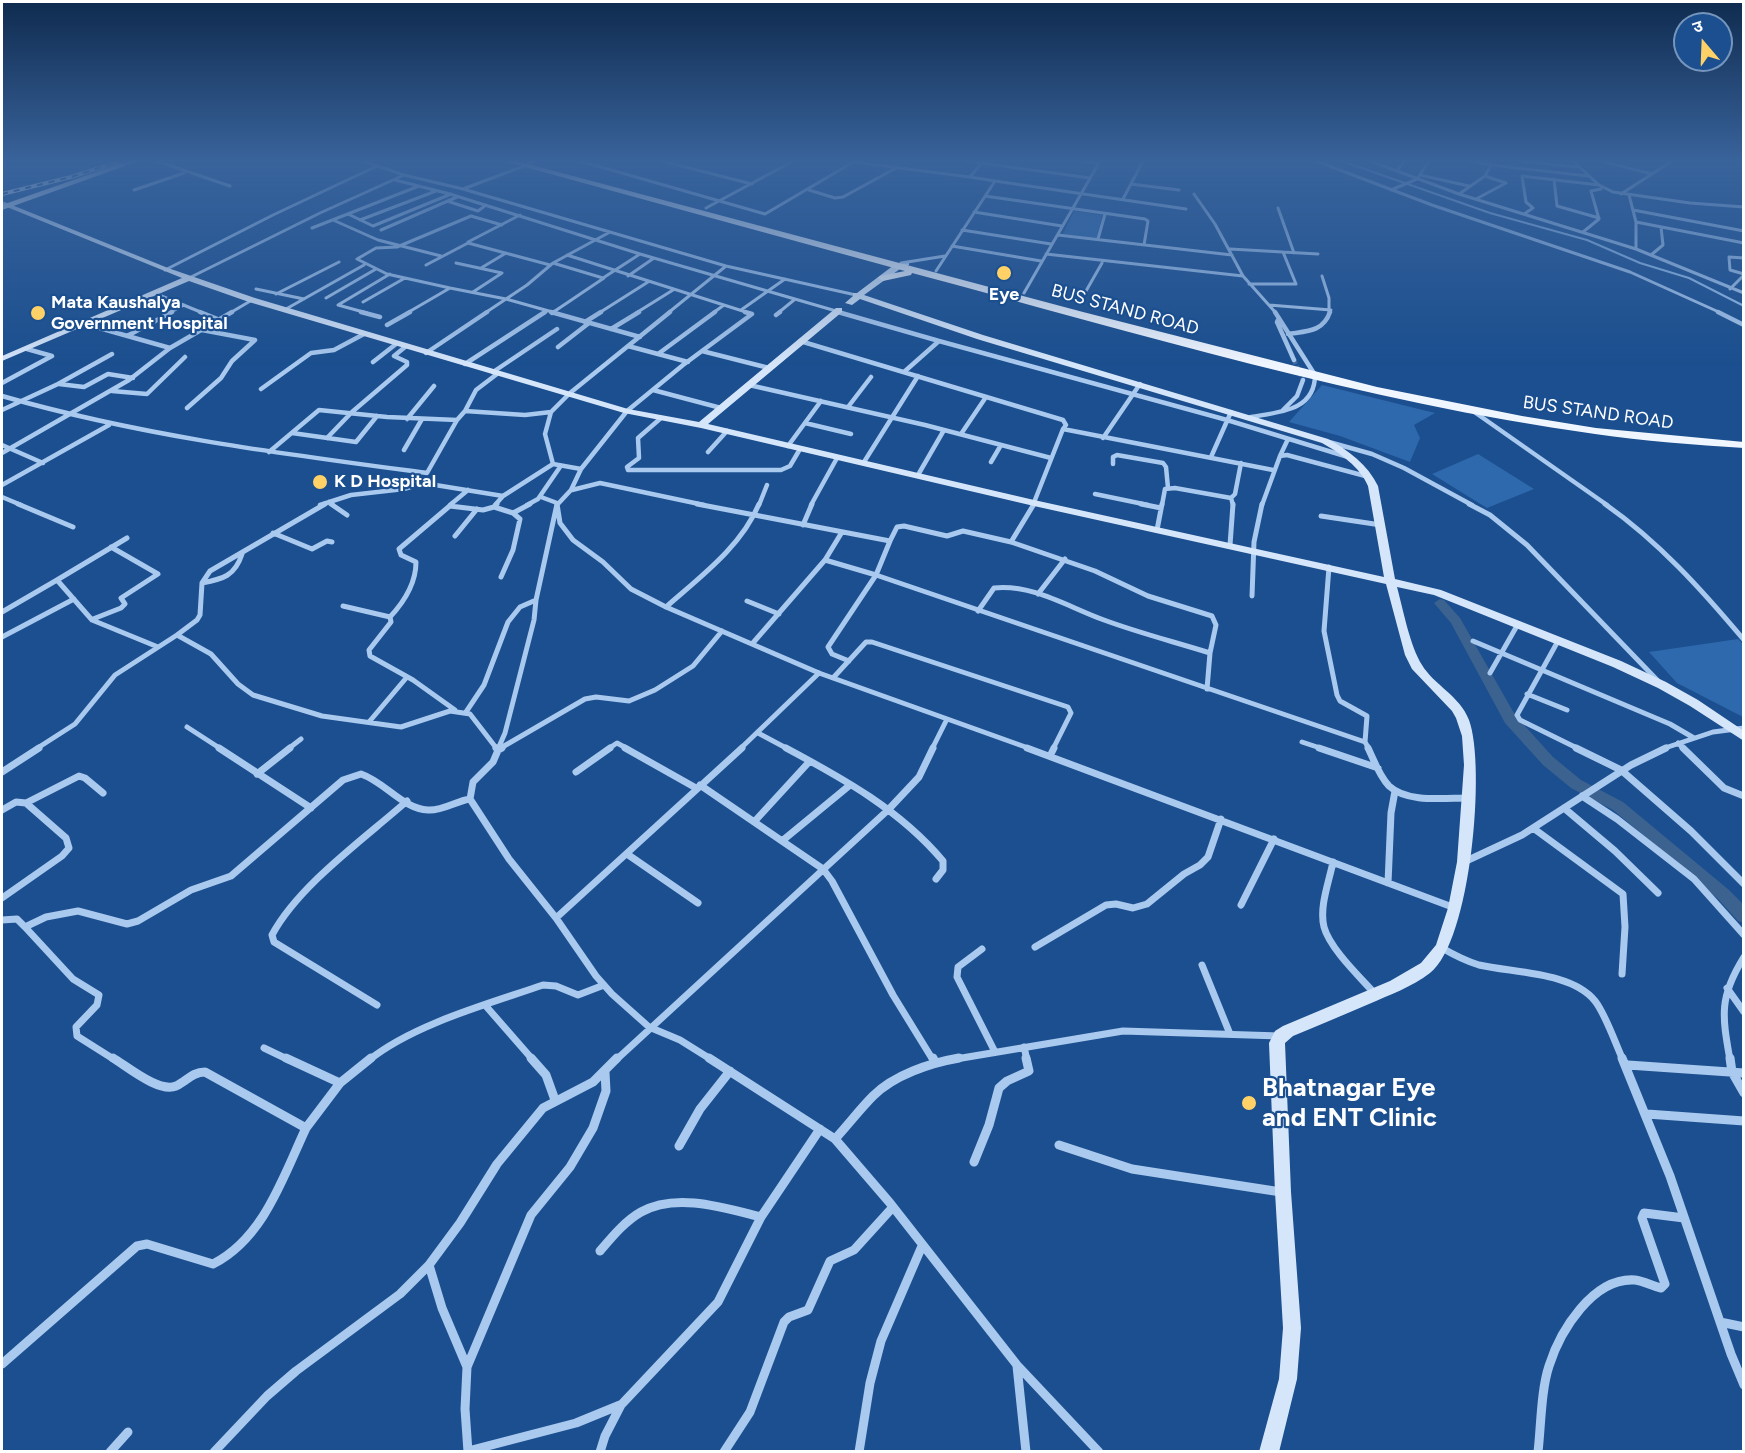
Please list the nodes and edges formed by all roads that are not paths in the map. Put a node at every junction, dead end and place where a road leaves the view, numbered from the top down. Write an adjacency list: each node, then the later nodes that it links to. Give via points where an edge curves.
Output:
1 (1662, 228): 44 (street, via 1663,245)
2 (62, 229): 60 (street)
3 (246, 229): 60 (street)
4 (288, 229): 71 (street)
5 (352, 229): 32 (street)
6 (440, 229): 32 (street)
7 (495, 229): 28 (street)
8 (562, 229): 27 (street)
9 (599, 229): 23 (street)
10 (755, 229): 49 (main road, BUS STAND ROAD)
11 (776, 229): 56 (main road, BUS STAND ROAD)
12 (1061, 229): 25 (street)
13 (1101, 229): 26 (street)
14 (1146, 229): 31 (street)
15 (1218, 229): 34 (street)
16 (1285, 229): 38 (street)
17 (1503, 229): 119 (street, via 1678,293)
18 (1573, 229): 24 (street)
19 (1587, 229): 24 (street)
20 (1636, 229): 35 (street)
21 (1666, 229): 29 (street)
22 (962, 230): 30 (street); 33 (street)
23 (610, 232): 27 (street); 58 (street)
24 (1583, 232): 35 (street)
25 (1058, 235): 26 (street); 30 (street)
26 (1098, 239): 31 (street)
27 (596, 240): 39 (street); 42 (street)
28 (468, 243): 37 (street); 45 (street)
29 (1743, 243)
30 (1051, 244): 40 (street)
31 (1144, 244): 43 (street)
32 (401, 245): 45 (street); 57 (street, via 376,248 357,259)
33 (952, 246): 46 (street); 50 (street)
34 (1230, 249): 36 (street); 43 (street)
35 (1636, 249): 44 (street)
36 (1283, 252): 38 (street); 79 (street, via 1296,284)
37 (506, 253): 54 (street); 59 (street)
38 (1294, 253): 41 (street)
39 (640, 254): 47 (street); 62 (street)
40 (1046, 254): 50 (street); 53 (street)
41 (1318, 254)
42 (567, 255): 54 (street); 62 (street)
43 (1232, 255): 69 (street)
44 (1651, 255): 83 (street)
45 (442, 256): 55 (street)
46 (944, 257): 56 (street); 63 (street)
47 (654, 258): 66 (street); 68 (street)
48 (1743, 258): 67 (street, via 1729,257 1730,270)
49 (864, 259): 56 (main road, BUS STAND ROAD); 76 (main road)
50 (1041, 261): 89 (street)
51 (339, 262): 93 (street)
52 (456, 263): 59 (street)
53 (1102, 263): 69 (street); 87 (street)
54 (551, 264): 73 (street); 98 (street)
55 (426, 265)
56 (899, 265): 63 (main road, BUS STAND ROAD); 64 (main road, BUS STAND ROAD); 74 (street); 76 (street)
57 (364, 266): 61 (street); 77 (street)
58 (726, 266): 66 (street); 75 (street)
59 (480, 268): 88 (street, via 502,274)
60 (165, 270): 71 (street)
61 (376, 270): 65 (street); 80 (street)
62 (614, 271): 68 (street); 73 (street)
63 (936, 271): 89 (main road, BUS STAND ROAD)
64 (917, 273): 74 (main road); 148 (main road, BUS STAND ROAD)
65 (390, 274): 72 (street); 84 (street)
66 (715, 275): 86 (street); 95 (street)
67 (1743, 275): 83 (street)
68 (628, 276): 78 (street)
69 (1243, 276): 79 (street)
70 (1322, 276): 108 (street, via 1331,298)
71 (189, 278): 90 (street); 99 (street)
72 (405, 278): 81 (street); 91 (street)
73 (605, 278): 111 (street)
74 (883, 278): 94 (street)
75 (785, 279): 86 (street); 94 (street)
76 (873, 279): 94 (street)
77 (334, 282): 80 (street); 97 (street)
78 (648, 282): 85 (street); 116 (street)
79 (1250, 284): 105 (street)
80 (348, 285): 84 (street); 96 (street)
81 (450, 288): 88 (street); 118 (street)
82 (256, 289): 93 (street)
83 (1730, 289): 92 (street)
84 (365, 290): 91 (street); 113 (street, via 338,305)
85 (673, 290): 95 (street); 121 (street)
86 (768, 291): 100 (street); 107 (street)
87 (1086, 291)
88 (473, 292): 98 (street)
89 (1024, 292): 144 (main road, BUS STAND ROAD)
90 (154, 293): 103 (street); 117 (street)
91 (377, 293): 101 (street)
92 (1743, 293)
93 (276, 294): 97 (street)
94 (857, 294): 102 (street); 155 (street, via 980,337)
95 (690, 296): 104 (street); 126 (street)
96 (326, 298)
97 (304, 299): 106 (street)
98 (506, 299): 109 (street); 135 (street)
99 (252, 300): 106 (street); 115 (street)
100 (794, 300): 110 (street); 112 (street)
101 (363, 302)
102 (849, 303)
103 (184, 305): 115 (street); 125 (street)
104 (724, 305): 107 (street); 137 (street)
105 (1269, 305): 108 (street); 114 (street)
106 (286, 309): 123 (street)
107 (741, 310): 134 (street, via 752,314)
108 (1331, 310): 124 (street, via 1319,328)
109 (546, 311): 111 (street); 143 (street)
110 (837, 311): 127 (street); 128 (street)
111 (552, 313): 116 (street)
112 (776, 315)
113 (380, 317)
114 (1279, 318): 124 (street); 140 (street, via 1278,328)
115 (220, 320): 122 (street)
116 (587, 322): 121 (street); 130 (street)
117 (85, 324): 125 (street); 133 (street)
118 (387, 325)
119 (1743, 325)
120 (558, 329): 147 (street)
121 (611, 329): 126 (street)
122 (202, 330): 132 (street); 168 (street, via 255,340)
123 (364, 334): 129 (street); 158 (street, via 334,350 311,353)
124 (1288, 334): 144 (street)
125 (127, 336): 132 (street)
126 (640, 337): 131 (street)
127 (800, 341): 145 (street); 146 (street)
128 (939, 341): 146 (street); 162 (street)
129 (401, 345): 135 (street); 141 (street); 174 (street, via 394,356 407,365)
130 (558, 346)
131 (628, 346): 137 (street); 161 (street)
132 (170, 348): 151 (street)
133 (27, 349): 139 (street); 153 (street, via 52,356)
134 (702, 351): 142 (street); 145 (street)
135 (426, 353): 143 (street)
136 (112, 354): 154 (street)
137 (658, 354): 142 (street)
138 (185, 357): 159 (street, via 147,394)
139 (2, 359)
140 (1294, 360)
141 (373, 362)
142 (688, 362): 160 (street)
143 (465, 364): 147 (street)
144 (1307, 365): 148 (street); 195 (main road, BUS STAND ROAD, via 1542,416)
145 (768, 368): 156 (street)
146 (904, 372): 149 (street)
147 (495, 373): 161 (street); 171 (street, via 476,390)
148 (1315, 375): 173 (main road, BUS STAND ROAD); 176 (street, via 1315,387 1301,406)
149 (918, 376): 164 (street); 180 (street)
150 (871, 377): 167 (street)
151 (132, 378): 154 (street, via 108,374 84,387); 159 (street)
152 (1303, 380): 176 (street, via 1297,396)
153 (2, 383)
154 (58, 384): 166 (street)
155 (1140, 384): 162 (street); 179 (street)
156 (749, 385): 165 (street); 169 (street)
157 (434, 386): 183 (street)
158 (261, 389)
159 (111, 390): 177 (street)
160 (653, 390): 169 (street); 172 (street)
161 (570, 393): 172 (street); 175 (street)
162 (1134, 395): 179 (street); 197 (street)
163 (2, 396): 166 (street)
164 (986, 397): 189 (street, via 1063,420); 194 (street)
165 (822, 401): 167 (street); 186 (street)
166 (21, 402): 170 (street); 177 (street)
167 (848, 407): 180 (street)
168 (187, 408)
169 (721, 408): 188 (street)
170 (2, 410)
171 (465, 411): 175 (street, via 525,416); 185 (street)
172 (627, 411): 182 (street); 222 (street)
173 (1473, 411): 202 (main road, BUS STAND ROAD, via 1605,433); 288 (street, via 1637,526 1697,584)
174 (352, 412): 178 (street); 192 (street, via 319,410); 196 (street)
175 (551, 412): 219 (street, via 545,434)
176 (1282, 412): 181 (street)
177 (66, 416): 187 (street); 204 (street)
178 (377, 416): 183 (street); 196 (street, via 356,442)
179 (1229, 416): 181 (street); 198 (street); 211 (street)
180 (893, 417): 190 (street); 215 (street)
181 (1251, 417): 199 (street)
182 (661, 418): 188 (street); 205 (street, via 638,438 639,458 628,465 628,470 781,470 788,468)
183 (407, 419): 184 (street)
184 (422, 419): 185 (street); 206 (street)
185 (457, 420): 224 (street)
186 (805, 423): 193 (street); 203 (street)
187 (110, 425): 207 (street); 217 (street)
188 (701, 425): 191 (street)
189 (1063, 429): 197 (street); 213 (street)
190 (944, 430): 194 (street); 225 (street)
191 (727, 431): 203 (street); 208 (street)
192 (292, 433): 196 (street); 207 (street)
193 (851, 434)
194 (961, 434): 201 (street)
195 (1743, 436)
196 (327, 438)
197 (1103, 438): 211 (street)
198 (1288, 439): 210 (street); 214 (street)
199 (1324, 441): 214 (street); 301 (street, via 1372,454 1404,468 1490,516 1527,545)
200 (2, 445): 204 (street)
201 (1001, 445): 213 (street); 216 (street)
202 (1743, 445)
203 (788, 446): 205 (street)
204 (8, 449): 209 (street); 217 (street)
205 (800, 449): 212 (street)
206 (404, 450)
207 (269, 452): 224 (street)
208 (708, 452)
209 (2, 453)
210 (1280, 456): 223 (street); 226 (street)
211 (1211, 457): 218 (street)
212 (837, 458): 215 (street); 249 (street)
213 (1051, 458): 240 (street)
214 (1351, 458): 226 (street)
215 (864, 462): 225 (street)
216 (992, 462)
217 (43, 463): 229 (street)
218 (1241, 463): 223 (street); 237 (street)
219 (553, 464): 221 (street); 234 (street)
220 (1113, 464): 230 (street, via 1113,457 1121,454 1161,462 1166,467)
221 (560, 467): 222 (street); 235 (street)
222 (581, 469): 232 (street)
223 (1273, 470): 262 (street)
224 (428, 473): 227 (street)
225 (918, 476): 240 (street)
226 (1369, 477): 250 (street)
227 (423, 483): 231 (street); 238 (street, via 397,490 357,493)
228 (767, 485): 247 (street)
229 (2, 486)
230 (1167, 488): 237 (street); 243 (street)
231 (468, 490): 234 (street); 241 (street)
232 (572, 490): 239 (street); 247 (street, via 600,483)
233 (1095, 494): 243 (street)
234 (503, 496): 242 (street)
235 (541, 496): 239 (street); 245 (street)
236 (2, 497): 251 (street)
237 (1232, 498): 260 (street)
238 (329, 502): 246 (street); 253 (street)
239 (556, 503): 275 (street); 278 (street, via 560,523 573,540 631,589)
240 (1034, 503): 252 (street); 259 (street)
241 (450, 506): 244 (street); 282 (street, via 399,549 401,555 416,562 416,568 406,595)
242 (494, 507): 244 (street); 245 (street)
243 (1161, 508): 252 (street)
244 (477, 509): 255 (street)
245 (513, 513): 268 (street, via 520,519)
246 (347, 515)
247 (754, 516): 249 (street); 278 (street, via 726,553)
248 (1321, 516): 250 (street)
249 (803, 525): 254 (street)
250 (1381, 525): 270 (street)
251 (73, 527)
252 (1157, 530): 260 (street)
253 (273, 532): 258 (street, via 306,548); 263 (street)
254 (842, 532): 257 (street); 265 (street)
255 (455, 536)
256 (127, 538): 261 (street)
257 (890, 541): 259 (street, via 897,527 903,526 947,536 963,531); 267 (street)
258 (332, 542)
259 (1011, 542): 264 (street)
260 (1230, 546): 262 (street)
261 (111, 547): 269 (street); 283 (street, via 158,574 121,598 125,604 121,608)
262 (1254, 550): 266 (street); 273 (street)
263 (242, 554): 271 (street, via 210,571); 271 (street, via 232,575)
264 (1065, 559): 272 (street); 293 (street, via 1148,596 1212,616 1216,625)
265 (825, 560): 267 (street); 281 (street)
266 (1329, 567): 270 (street); 317 (street, via 1324,631 1337,696 1367,716)
267 (876, 575): 279 (street); 295 (street, via 828,647 832,654)
268 (501, 577)
269 (57, 580): 274 (street); 280 (street)
270 (1390, 581): 284 (street, via 1437,592); 333 (street, via 1418,669 1462,717 1468,736)
271 (202, 583): 286 (street, via 197,620)
272 (1038, 594): 279 (street, via 997,587); 293 (street, via 1100,619)
273 (1252, 596)
274 (74, 599): 283 (street); 287 (street)
275 (536, 600): 306 (street, via 520,607 508,622 484,685); 319 (street, via 529,644)
276 (747, 601): 281 (street)
277 (343, 606): 282 (street)
278 (666, 607): 285 (street)
279 (978, 611): 302 (street)
280 (2, 612)
281 (779, 614): 291 (street)
282 (390, 617): 299 (street, via 368,653)
283 (92, 620): 292 (street)
284 (1518, 624): 290 (street); 294 (street)
285 (723, 631): 291 (street); 319 (street, via 693,666 655,690 629,701 585,699)
286 (177, 635): 292 (street); 308 (street, via 211,654 238,684 253,694 322,716)
287 (2, 637)
288 (1743, 640)
289 (1473, 641): 294 (street)
290 (1558, 641): 296 (street); 301 (street)
291 (752, 644): 297 (street)
292 (158, 647): 324 (street, via 115,675 75,724)
293 (1210, 653): 302 (street)
294 (1502, 653): 296 (street); 298 (street)
295 (849, 661): 300 (street); 320 (street, via 866,642 872,642 1068,707 1070,717)
296 (1541, 670): 303 (street); 314 (street, via 1670,724)
297 (819, 673): 300 (street); 312 (street)
298 (1490, 673)
299 (407, 677): 304 (street); 308 (street)
300 (833, 678): 307 (street)
301 (1662, 685): 311 (street)
302 (1207, 689): 317 (street)
303 (1527, 694): 305 (street); 323 (street, via 1517,715 1520,720)
304 (456, 710): 306 (street); 308 (street, via 407,727)
305 (1567, 710)
306 (466, 712): 319 (street)
307 (947, 719): 320 (street); 340 (street, via 919,777)
308 (369, 722)
309 (187, 727): 326 (street)
310 (1743, 728): 311 (street)
311 (1731, 729): 313 (street); 314 (street)
312 (758, 733): 321 (street); 328 (street)
313 (1743, 737)
314 (1694, 738): 318 (street)
315 (301, 739): 326 (street)
316 (1302, 742): 322 (street)
317 (1365, 742): 322 (street)
318 (1678, 743): 323 (street); 332 (street, via 1724,788)
319 (498, 750): 334 (street, via 493,762 473,782)
320 (1050, 756): 341 (street)
321 (809, 762): 327 (street); 342 (street)
322 (1378, 768): 329 (street)
323 (1622, 770): 331 (street); 352 (street)
324 (2, 772)
325 (576, 772): 328 (street, via 617,743)
326 (257, 774): 337 (street)
327 (850, 785): 340 (street); 345 (street)
328 (698, 787): 342 (street); 346 (street)
329 (1395, 791): 333 (street, via 1413,797); 351 (street)
330 (103, 793): 336 (street, via 78,776)
331 (1582, 796): 338 (street); 361 (street, via 1694,879)
332 (1743, 796)
333 (1468, 798): 348 (street)
334 (470, 799): 335 (street, via 435,810 418,808); 358 (street, via 509,859)
335 (407, 801): 337 (street, via 354,774); 371 (street, via 299,899 279,921 272,936 274,942)
336 (26, 803): 339 (street, via 16,802); 354 (street, via 66,838 69,848)
337 (311, 808): 360 (street, via 231,876 191,890 138,921 128,924 78,911 46,917)
338 (1564, 808): 343 (street); 353 (street)
339 (2, 810)
340 (888, 810): 349 (street); 350 (street, via 905,820 943,861 943,870)
341 (1221, 819): 344 (street); 362 (street, via 1205,861 1152,901 1133,908 1106,905)
342 (754, 822): 345 (street)
343 (1533, 828): 348 (street); 367 (street, via 1623,894)
344 (1274, 839): 347 (street); 356 (street)
345 (782, 841): 349 (street)
346 (627, 854): 355 (street); 358 (street)
347 (1333, 862): 351 (street); 370 (street, via 1324,928)
348 (1464, 862): 357 (street)
349 (823, 869): 374 (street); 380 (street)
350 (936, 879)
351 (1388, 883): 357 (street)
352 (1743, 884)
353 (1658, 893)
354 (2, 898)
355 (698, 903)
356 (1241, 905)
357 (1455, 908): 363 (street)
358 (556, 918): 368 (street)
359 (2, 920): 360 (street, via 17,919)
360 (25, 927): 391 (street, via 73,979 99,995 97,1005 76,1027 77,1036 162,1088 180,1086 193,1074 205,1072)
361 (1743, 935)
362 (1035, 947)
363 (1442, 948): 370 (street, via 1426,968); 381 (street, via 1469,963 1523,972 1586,990)
364 (981, 949): 379 (street, via 958,967 957,977)
365 (1743, 957): 369 (street)
366 (1202, 965): 375 (street)
367 (1622, 974)
368 (604, 985): 372 (street, via 578,995 543,985); 374 (street)
369 (1727, 988): 373 (street); 384 (street, via 1724,1025)
370 (1376, 995): 376 (street)
371 (377, 1005)
372 (485, 1005): 386 (street, via 389,1044); 388 (street, via 546,1075)
373 (1743, 1012)
374 (649, 1027): 382 (street, via 680,1040); 383 (street)
375 (1230, 1034): 376 (street); 377 (street, via 1123,1031)
376 (1280, 1036): 397 (street, via 1275,1051)
377 (1024, 1047): 379 (street); 396 (street, via 1029,1071 999,1088)
378 (264, 1048): 386 (street)
379 (995, 1052): 380 (street)
380 (934, 1062): 393 (street, via 874,1095)
381 (1628, 1065): 384 (street); 389 (street)
382 (730, 1071): 392 (street); 395 (street, via 700,1109)
383 (605, 1072): 388 (street, via 580,1091); 408 (street, via 606,1091 593,1128 570,1167 531,1215)
384 (1731, 1072): 385 (street); 387 (street)
385 (1743, 1073)
386 (340, 1083): 391 (street)
387 (1743, 1093)
388 (555, 1100): 403 (street, via 533,1118 497,1164)
389 (1647, 1114): 390 (street); 400 (street)
390 (1743, 1121)
391 (306, 1128): 406 (street, via 258,1224 231,1256 213,1264 147,1244 137,1246)
392 (820, 1129): 393 (street); 399 (street)
393 (835, 1139): 398 (street)
394 (1059, 1145): 397 (street, via 1132,1169)
395 (679, 1146)
396 (974, 1162)
397 (1283, 1192): 420 (street, via 1291,1357)
398 (893, 1207): 401 (street); 416 (street, via 854,1250 830,1261 808,1310 784,1322 750,1412)
399 (761, 1217): 402 (street, via 702,1205 654,1206 628,1221); 410 (street, via 718,1302)
400 (1684, 1218): 404 (street); 421 (street, via 1651,1212 1644,1213 1642,1218 1665,1284 1661,1288 1633,1280 1620,1282 1577,1312 1548,1368)
401 (922, 1246): 407 (street); 417 (street, via 880,1341)
402 (600, 1251)
403 (429, 1265): 408 (street); 414 (street, via 400,1294 267,1396)
404 (1720, 1322): 405 (street); 409 (street)
405 (1743, 1327)
406 (2, 1364)
407 (1017, 1365): 418 (street); 419 (street)
408 (467, 1367): 412 (street)
409 (1743, 1385)
410 (621, 1405): 412 (street, via 576,1423); 415 (street)
411 (128, 1432): 413 (street)
412 (468, 1451)
413 (110, 1452)
414 (214, 1452)
415 (600, 1452)
416 (724, 1452)
417 (859, 1452)
418 (1026, 1452)
419 (1099, 1452)
420 (1269, 1452)
421 (1538, 1452)

